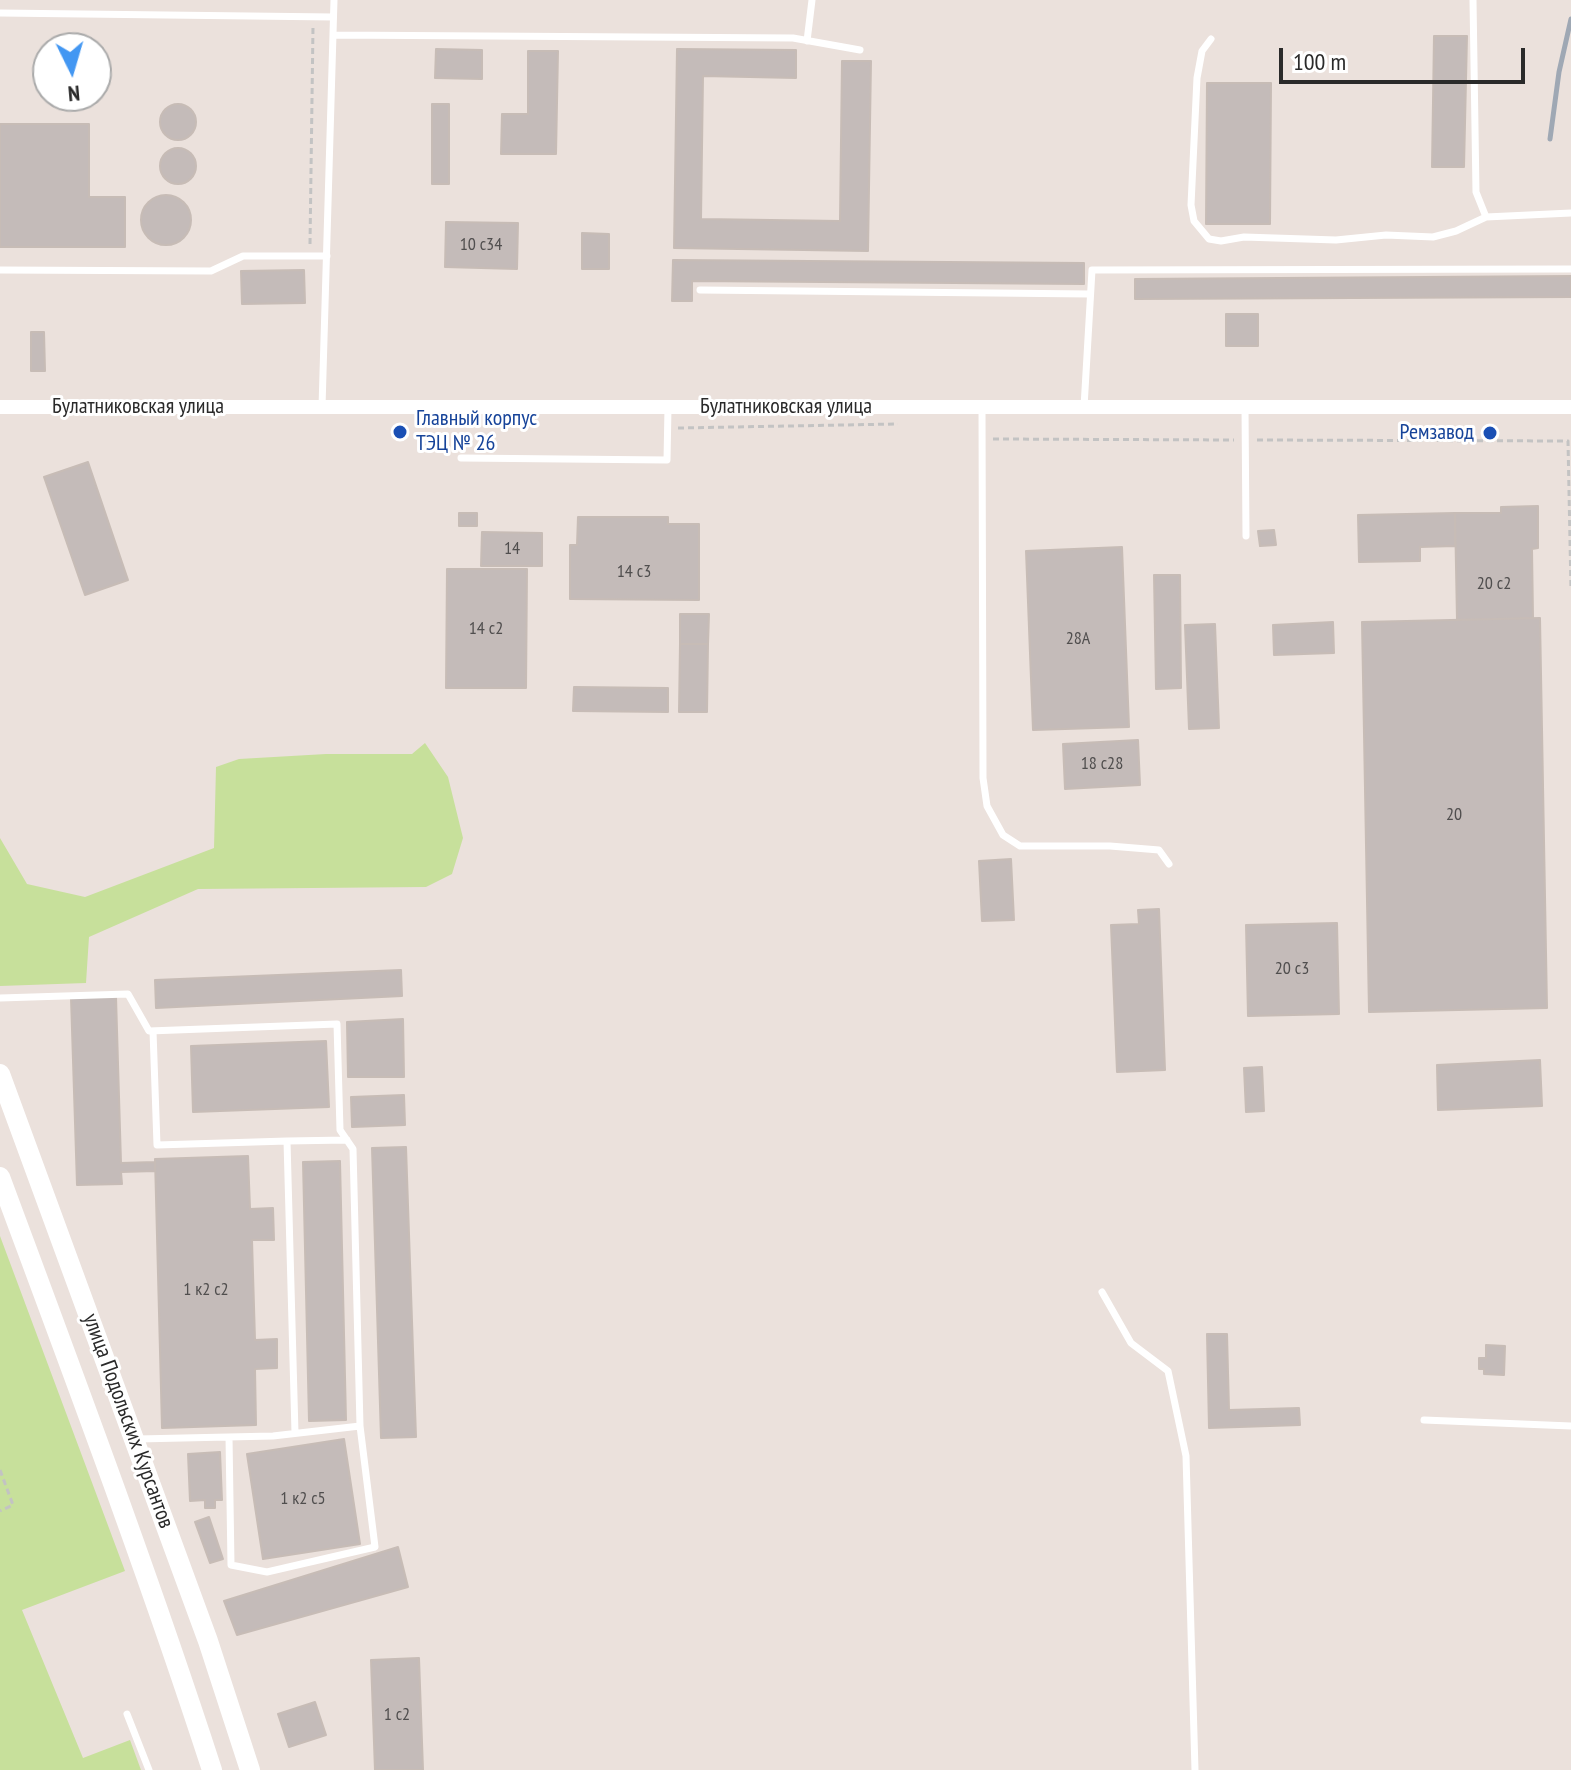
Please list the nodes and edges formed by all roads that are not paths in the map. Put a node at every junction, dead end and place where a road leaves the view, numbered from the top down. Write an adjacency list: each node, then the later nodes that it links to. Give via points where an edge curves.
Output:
1 (334, 0): 5 (lane)
2 (812, 0): 8 (lane)
3 (1473, 0): 11 (lane, via 1476,192)
4 (0, 13): 5 (lane)
5 (333, 17): 6 (lane)
6 (333, 35): 8 (lane); 12 (lane)
7 (1211, 39): 11 (lane, via 1202,51 1197,78 1191,205 1194,221 1209,239 1433,237)
8 (807, 41): 9 (lane)
9 (860, 50)
10 (1571, 213): 11 (lane)
11 (1486, 217)
12 (327, 256): 14 (lane, via 243,256 211,271); 18 (lane)
13 (1571, 269): 16 (lane, via 1092,270)
14 (0, 270)
15 (700, 290): 16 (lane)
16 (1090, 294): 21 (lane)
17 (0, 407): 18 (street, Булатниковская улица)
18 (322, 407): 19 (street, Булатниковская улица)
19 (668, 407): 20 (street, Булатниковская улица); 24 (lane, via 667,460)
20 (982, 407): 21 (street, Булатниковская улица); 26 (lane, via 987,806 1003,835 1020,846 1159,850)
21 (1084, 407): 22 (street, Булатниковская улица)
22 (1245, 407): 23 (street, Булатниковская улица); 25 (lane)
23 (1571, 407)
24 (461, 458)
25 (1246, 536)
26 (1169, 864)
27 (0, 998): 28 (lane, via 128,994)
28 (153, 1031): 30 (lane, via 337,1024 340,1130); 31 (lane, via 157,1145)
29 (0, 1074): 39 (main road, улица Подольских Курсантов)
30 (347, 1140): 31 (lane); 35 (lane, via 353,1149)
31 (287, 1141): 37 (lane)
32 (0, 1177): 42 (main road, улица Подольских Курсантов)
33 (1102, 1292): 44 (lane, via 1131,1343 1168,1371 1186,1456)
34 (1424, 1420): 36 (lane)
35 (360, 1426): 37 (lane); 38 (lane, via 375,1547 267,1572 231,1565)
36 (1571, 1426)
37 (295, 1433): 38 (lane)
38 (229, 1437): 39 (lane)
39 (136, 1439): 43 (main road, улица Подольских Курсантов)
40 (127, 1714): 41 (lane)
41 (149, 1770)
42 (212, 1770)
43 (250, 1770)
44 (1195, 1770)

